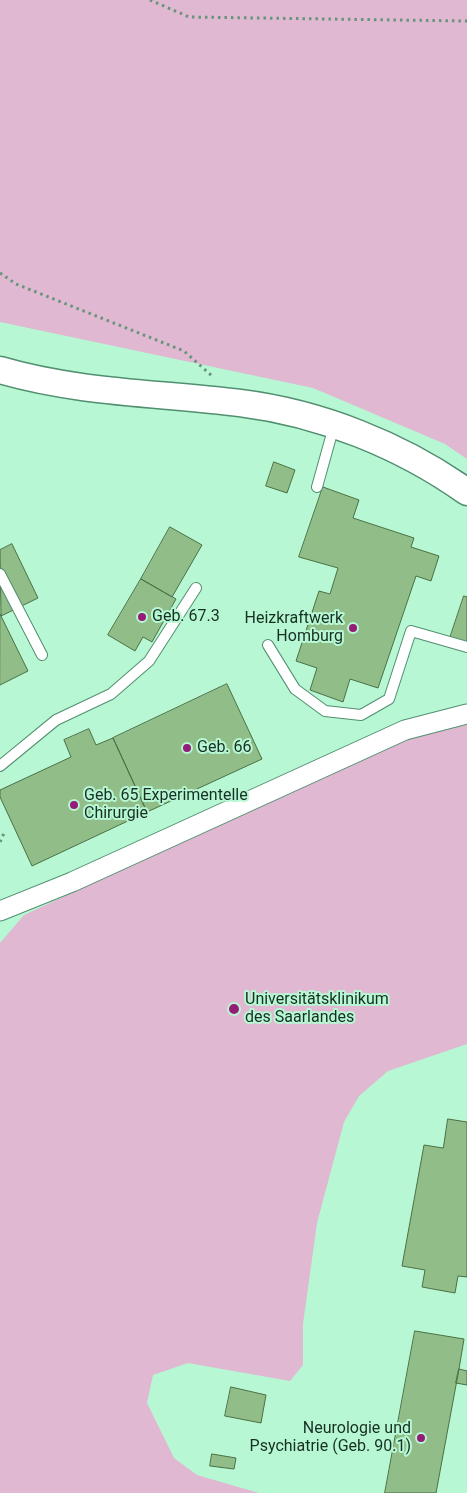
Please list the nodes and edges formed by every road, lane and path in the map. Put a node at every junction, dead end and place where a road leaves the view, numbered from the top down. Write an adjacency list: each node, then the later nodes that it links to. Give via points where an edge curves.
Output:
1 (150, 0): 2 (path, via 189,17)
2 (467, 21)
3 (0, 273): 5 (path, via 16,284 184,351)
4 (0, 370): 6 (street, via 68,385 242,404)
5 (213, 377)
6 (334, 426): 7 (lane); 8 (street, via 408,456)
7 (317, 487)
8 (467, 492)
9 (0, 574): 13 (lane)
10 (196, 588): 15 (lane, via 150,661 111,694 56,720)
11 (268, 645): 12 (lane, via 296,689 317,706 325,712 361,715 389,699 411,630)
12 (467, 647)
13 (42, 655)
14 (467, 714): 18 (street, via 405,730 72,882)
15 (0, 766)
16 (5, 831): 17 (path)
17 (0, 842)
18 (0, 911)

